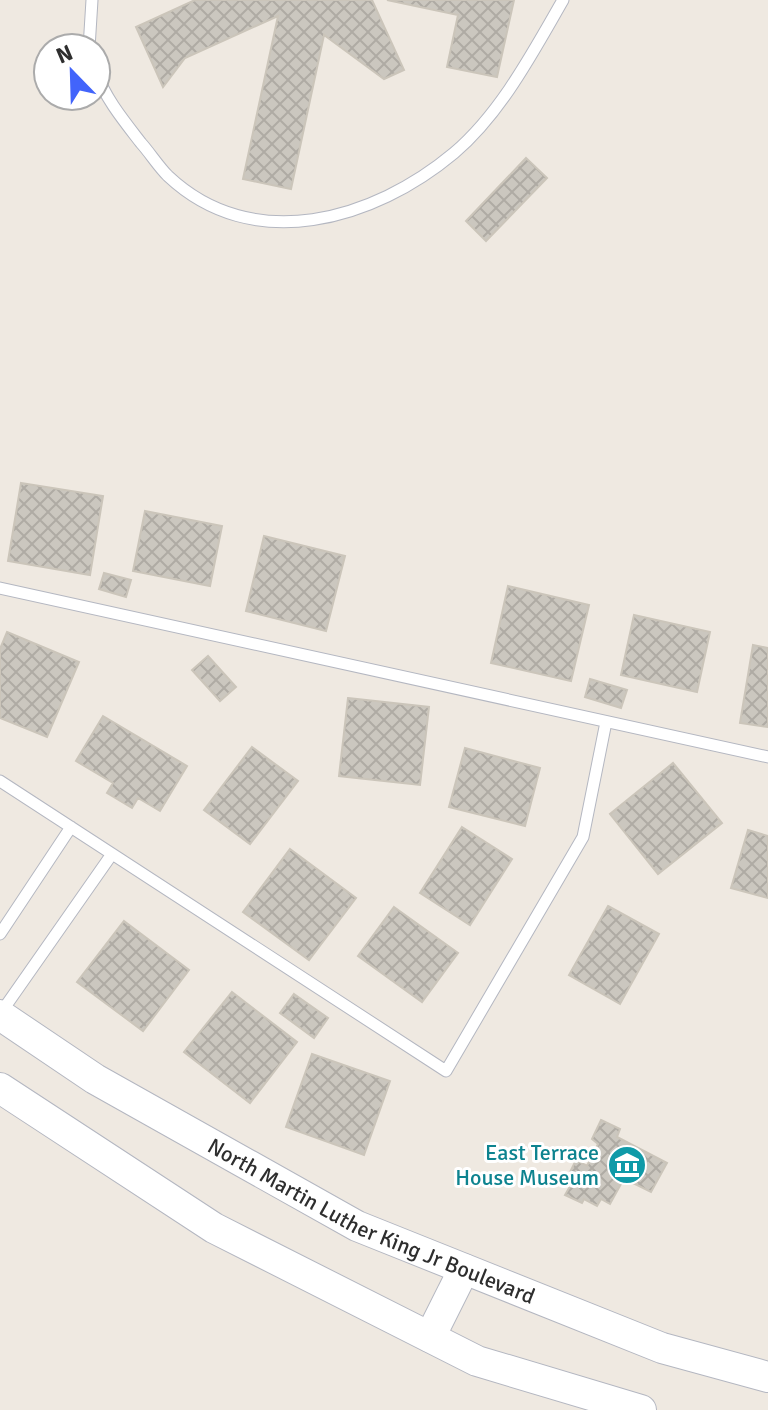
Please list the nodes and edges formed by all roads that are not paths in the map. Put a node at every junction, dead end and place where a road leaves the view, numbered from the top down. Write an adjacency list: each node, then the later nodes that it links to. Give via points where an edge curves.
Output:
1 (92, 0): 3 (lane)
2 (563, 0): 4 (lane, via 514,81 456,151 400,193 337,216 262,223 210,205 168,176)
3 (90, 32)
4 (112, 102)
5 (0, 588): 6 (lane)
6 (606, 722): 7 (lane); 10 (lane, via 583,837 446,1071)
7 (768, 757)
8 (0, 781): 9 (lane)
9 (71, 827): 10 (lane); 11 (lane)
10 (112, 854): 12 (lane)
11 (0, 934)
12 (0, 1015): 14 (main road, North Martin Luther King Jr Boulevard, via 95,1079 357,1226)
13 (0, 1088): 15 (main road, via 214,1228)
14 (464, 1269): 15 (main road); 16 (main road, North Martin Luther King Jr Boulevard, via 662,1348)
15 (430, 1337): 17 (main road, via 477,1361)
16 (768, 1377)
17 (641, 1410)

